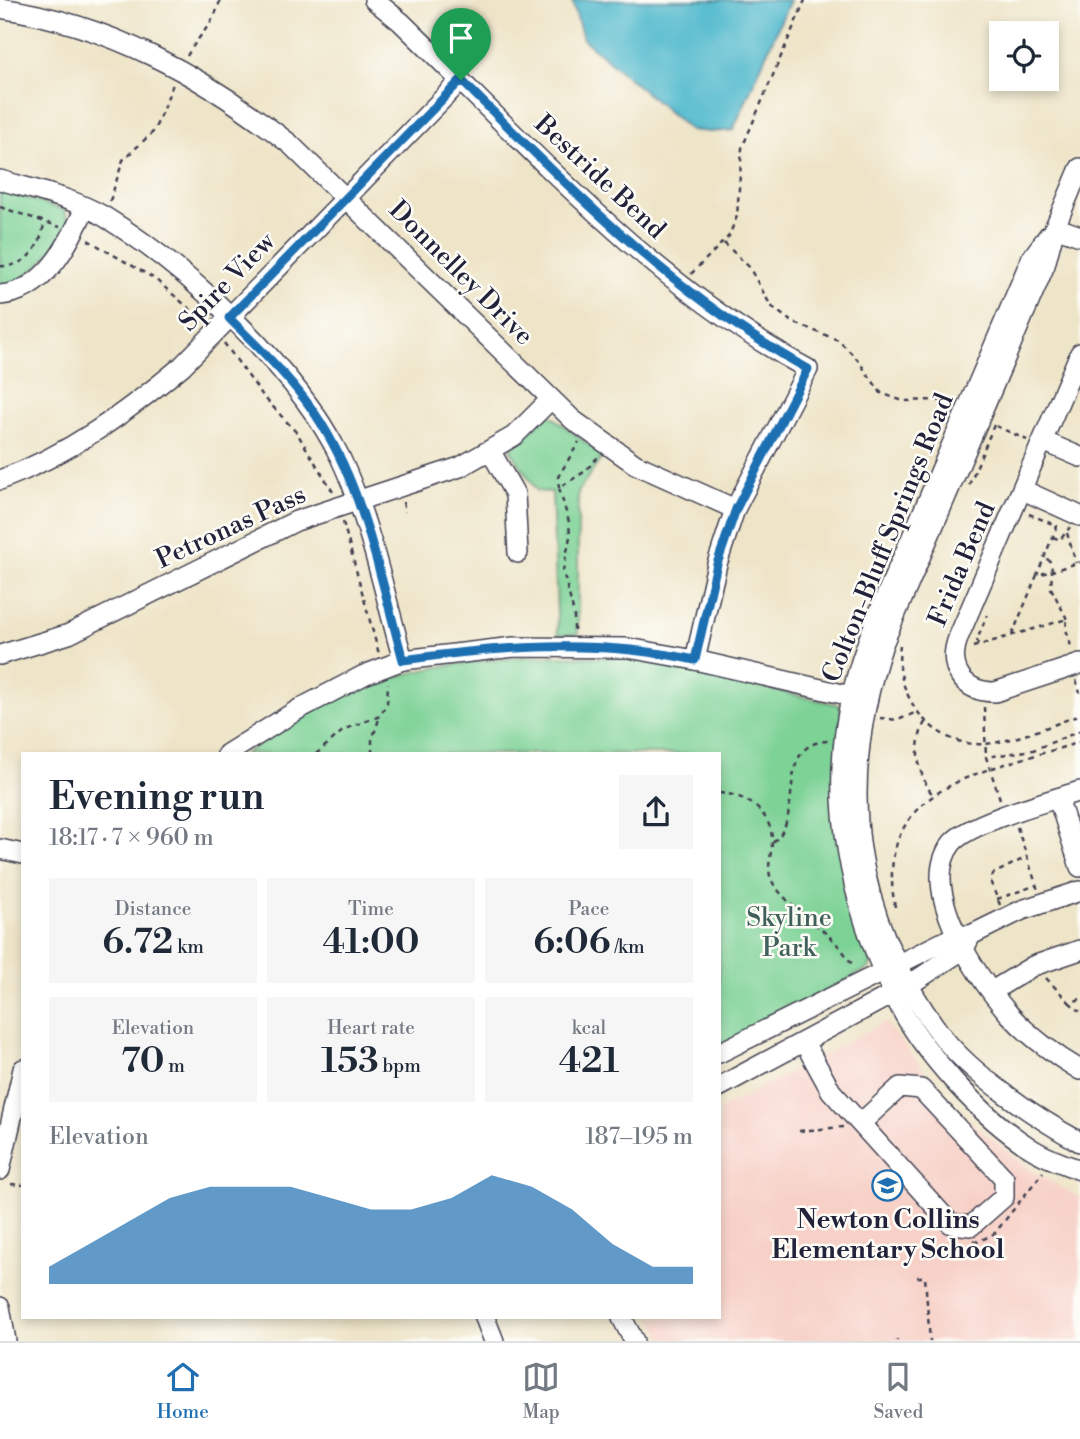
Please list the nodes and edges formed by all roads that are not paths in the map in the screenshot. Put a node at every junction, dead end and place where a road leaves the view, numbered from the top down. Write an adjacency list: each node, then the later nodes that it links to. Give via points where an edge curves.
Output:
1 (374, 0): 3 (street, Bestride Bend)
2 (0, 8): 6 (street, Donnelley Drive, via 62,20 155,56 248,111)
3 (461, 80): 6 (street, Spire View); 20 (street, Bestride Bend, via 627,241 690,294 808,369)
4 (1080, 168): 8 (street, Colton-Bluff Springs Road)
5 (0, 180): 7 (street)
6 (346, 197): 11 (street, Spire View); 13 (street, Donnelley Drive)
7 (85, 208): 10 (street, via 62,253 37,280); 11 (street, via 177,268)
8 (1055, 227): 9 (street); 27 (street, Colton-Bluff Springs Road, via 1031,259 886,599)
9 (1080, 236)
10 (0, 295)
11 (229, 318): 17 (street, Spire View, via 140,402 75,445); 19 (street, via 272,361 320,421)
12 (1080, 353): 14 (street, Frida Bend)
13 (551, 399): 15 (street, Petronas Pass); 20 (street, Donnelley Drive, via 599,441 635,464)
14 (1038, 442): 16 (street); 18 (street, Frida Bend)
15 (491, 452): 19 (street, Petronas Pass); 22 (street, via 515,494)
16 (1080, 457)
17 (0, 480)
18 (1023, 490): 21 (street); 26 (street, Frida Bend, via 953,660 961,679 983,692)
19 (358, 501): 23 (street, Petronas Pass, via 265,534 69,634); 24 (street)
20 (736, 509): 25 (street, via 717,564)
21 (1076, 519)
22 (518, 553)
23 (0, 655)
24 (403, 660): 25 (street, via 514,647 585,646); 28 (street, via 299,709)
25 (695, 660): 27 (street)
26 (1076, 666)
27 (863, 704): 37 (street, Colton-Bluff Springs Road, via 855,782 860,850)
28 (230, 752)
29 (1080, 791): 30 (street)
30 (1058, 798): 33 (street); 35 (street, via 970,830 953,843 940,879 943,898)
31 (0, 849): 32 (street)
32 (21, 854)
33 (1080, 867)
34 (1080, 891): 35 (street, via 1040,894)
35 (964, 940): 37 (street); 38 (street); 39 (street)
36 (1080, 950): 39 (street, via 1037,965)
37 (890, 968): 38 (street, Colton-Bluff Springs Road); 41 (street)
38 (901, 990): 40 (street); 48 (street, Colton-Bluff Springs Road, via 943,1038 996,1086 1045,1123); 49 (street, Colton-Bluff Springs Road, via 917,1036 978,1105 1031,1149)
39 (992, 991): 42 (street, via 1010,1015)
40 (804, 1042): 44 (street); 46 (street, via 831,1091)
41 (721, 1052)
42 (1080, 1070)
43 (21, 1076): 45 (street)
44 (721, 1086)
45 (12, 1105): 47 (street)
46 (861, 1123): 46 (street, via 951,1224 971,1226 1004,1197 1004,1178 921,1089 900,1087)
47 (10, 1130): 50 (street)
48 (1080, 1142)
49 (1080, 1170)
50 (6, 1177)
51 (0, 1307): 54 (street)
52 (485, 1319): 55 (street)
53 (623, 1319): 56 (street)
54 (6, 1341)
55 (495, 1341)
56 (634, 1341)

